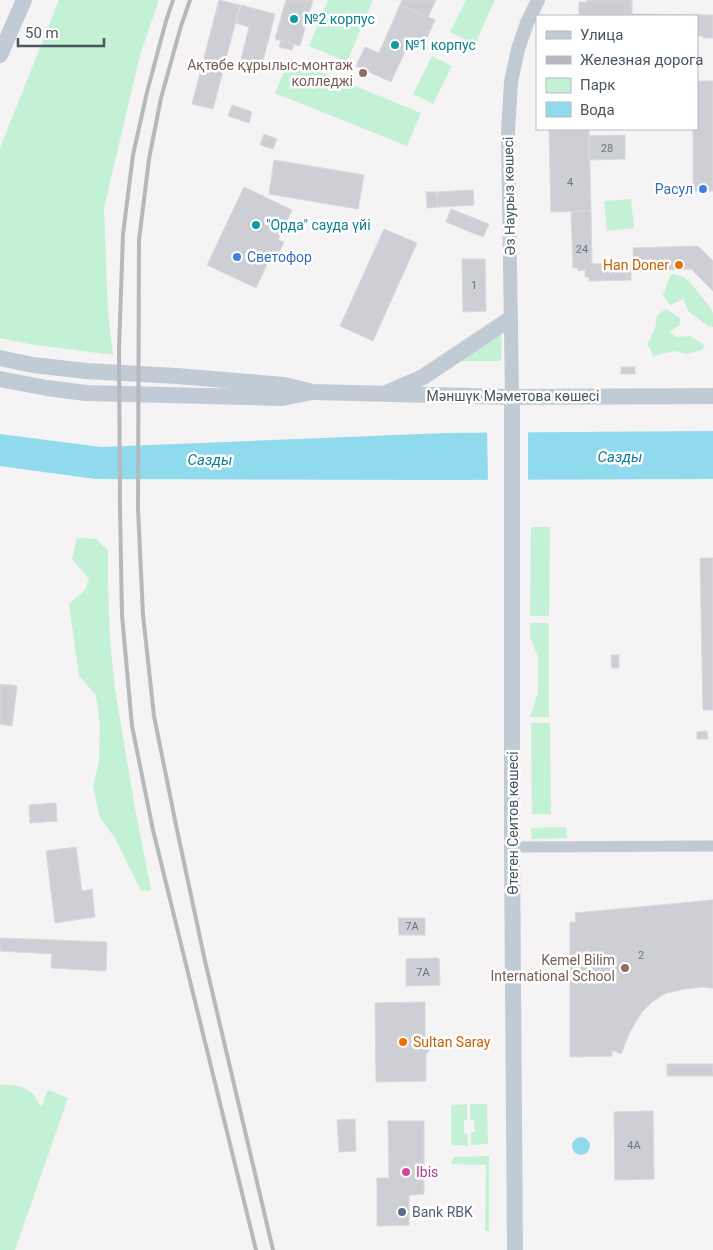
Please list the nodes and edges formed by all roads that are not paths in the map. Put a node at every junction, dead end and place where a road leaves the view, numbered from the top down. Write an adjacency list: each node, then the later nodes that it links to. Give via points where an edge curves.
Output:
1 (24, 0): 3 (main road)
2 (538, 0): 4 (street, Әз Наурыз көшесі, via 518,49 511,82 508,132)
3 (0, 55)
4 (510, 318): 8 (main road, via 423,376); 10 (street, Әз Наурыз көшесі)
5 (0, 358): 7 (main road, Мәншүк Мәметова көшесі, via 86,371 284,385)
6 (0, 379): 7 (main road, Мәншүк Мәметова көшесі, via 86,392 282,398)
7 (313, 392): 8 (main road, Мәншүк Мәметова көшесі)
8 (382, 394): 10 (main road, Мәншүк Мәметова көшесі)
9 (713, 396): 10 (main road, Мәншүк Мәметова көшесі)
10 (512, 397): 12 (main road, Өтеген Сеитов көшесі)
11 (713, 846): 12 (street)
12 (512, 847): 13 (main road, Өтеген Сеитов көшесі)
13 (515, 1250)

